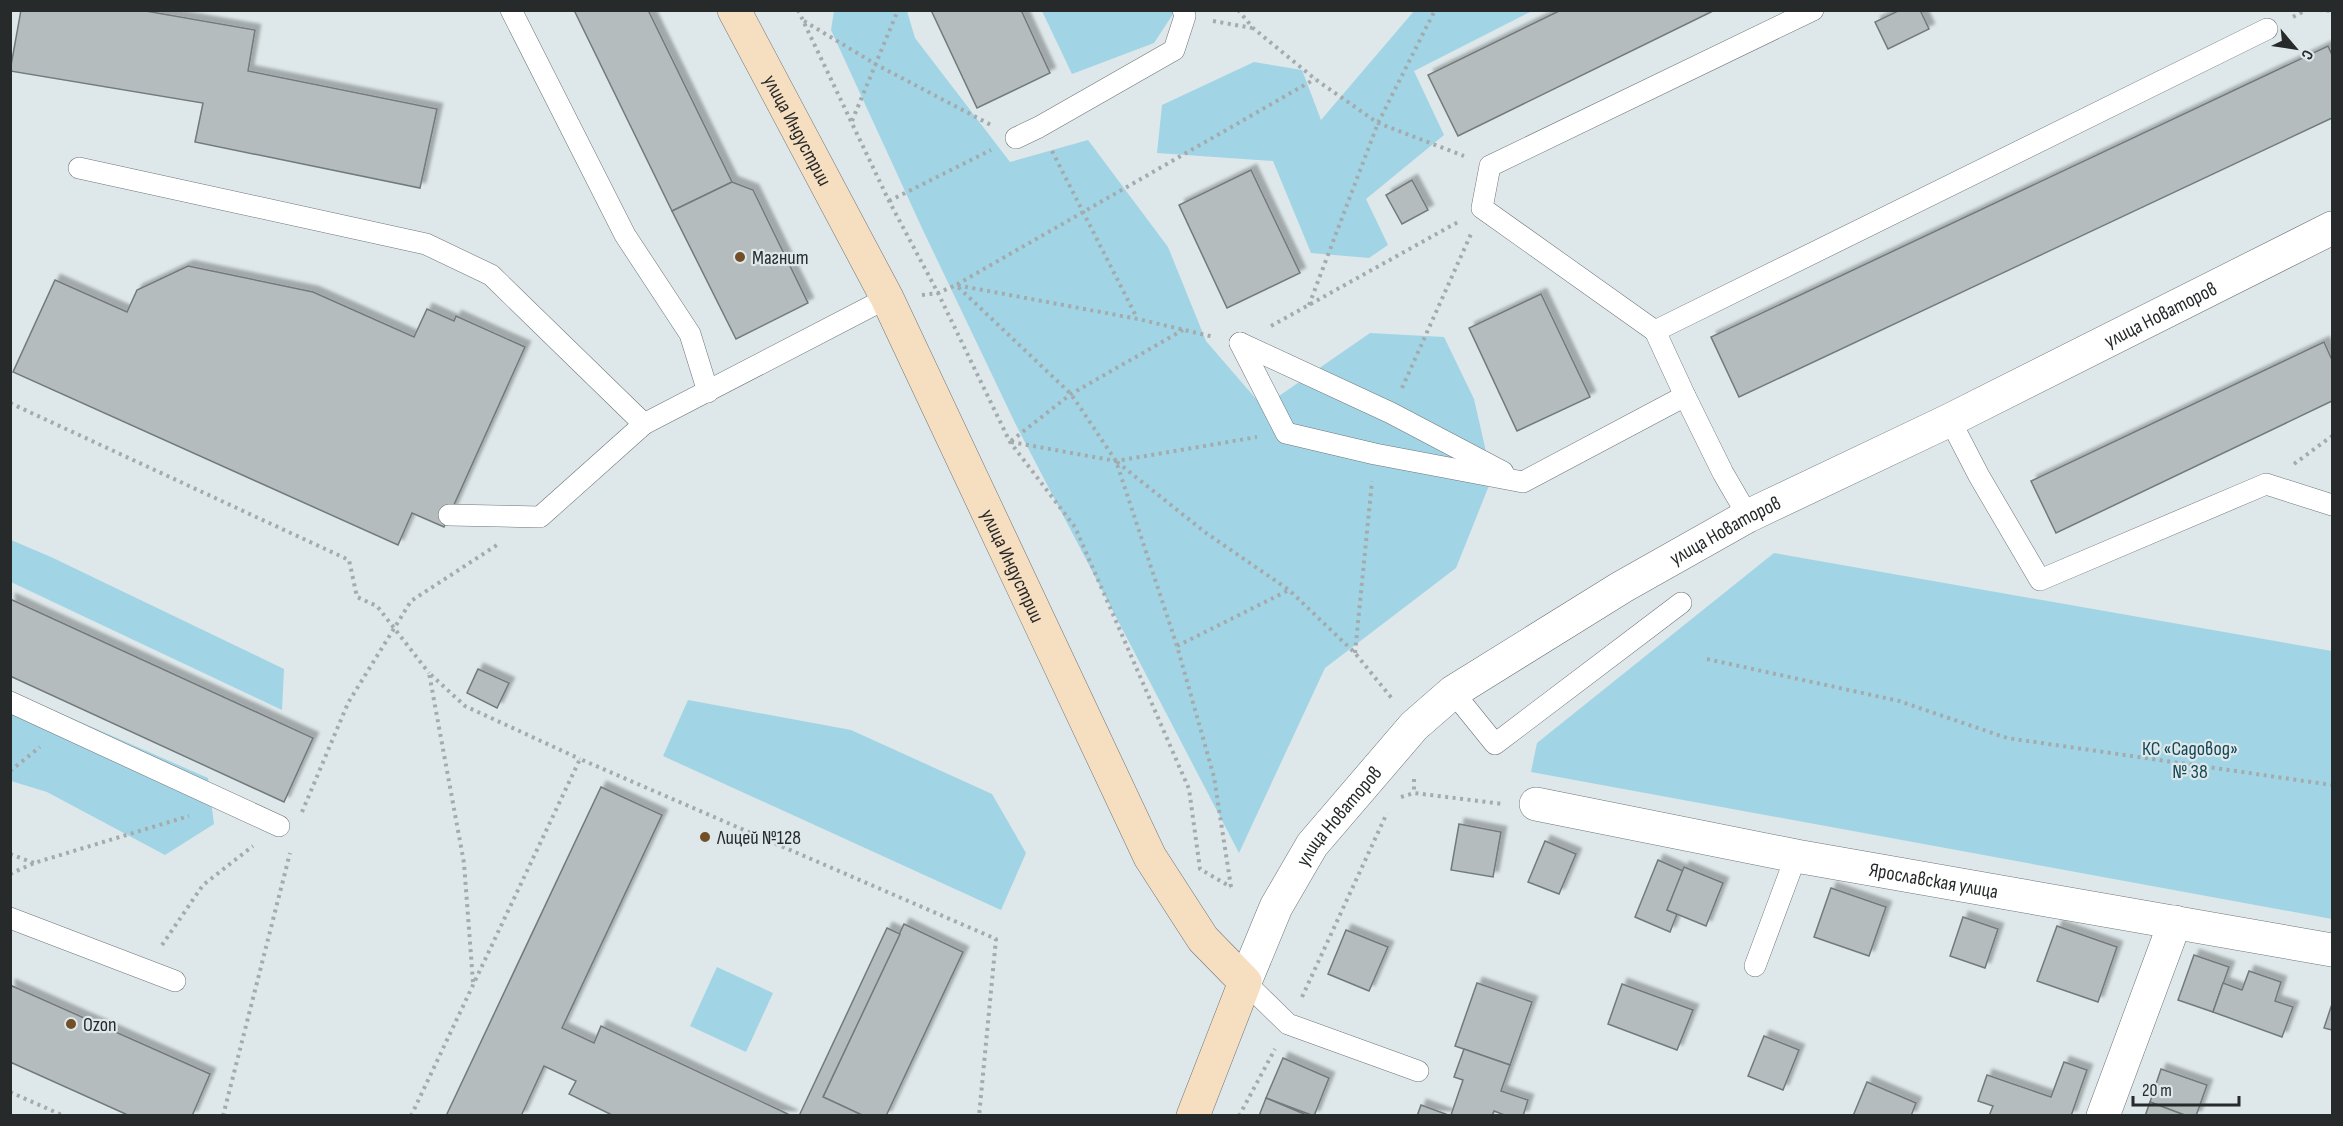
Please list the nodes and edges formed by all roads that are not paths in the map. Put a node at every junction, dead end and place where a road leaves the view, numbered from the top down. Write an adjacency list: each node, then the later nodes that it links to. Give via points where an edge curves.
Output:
1 (511, 10): 11 (lane, via 625,235 690,334)
2 (734, 10): 9 (street, улица Индустрии)
3 (1814, 10): 10 (lane, via 1490,166 1482,208)
4 (1184, 13): 6 (lane, via 1174,50)
5 (2267, 29): 10 (lane)
6 (1016, 138)
7 (79, 168): 14 (lane, via 426,244 491,275)
8 (2332, 228): 13 (street, улица Новаторов)
9 (887, 298): 11 (lane); 30 (street, улица Индустрии, via 1150,857 1203,939)
10 (1655, 331): 12 (lane)
11 (708, 392): 14 (lane)
12 (1685, 396): 15 (lane); 18 (lane)
13 (1950, 420): 16 (lane, via 2040,580 2266,484); 18 (street, улица Новаторов)
14 (644, 424): 17 (lane, via 540,517)
15 (1523, 482): 15 (lane, via 1286,433 1240,343 1391,413)
16 (2332, 505)
17 (449, 515)
18 (1748, 516): 20 (street, улица Новаторов, via 1622,587)
19 (1681, 603): 20 (lane, via 1495,744)
20 (1453, 692): 30 (street, улица Новаторов, via 1414,726 1312,845 1276,907)
21 (10, 702): 23 (lane, via 230,804)
22 (1536, 804): 24 (street, Ярославская улица)
23 (288, 824)
24 (1796, 856): 26 (street, Ярославская улица); 28 (lane)
25 (10, 918): 29 (lane)
26 (2175, 922): 27 (street, Ярославская улица); 33 (street)
27 (2332, 950)
28 (1755, 966)
29 (175, 981)
30 (1245, 982): 31 (lane, via 1288,1024); 32 (street)
31 (1418, 1071)
32 (1192, 1116)
33 (2103, 1116)

